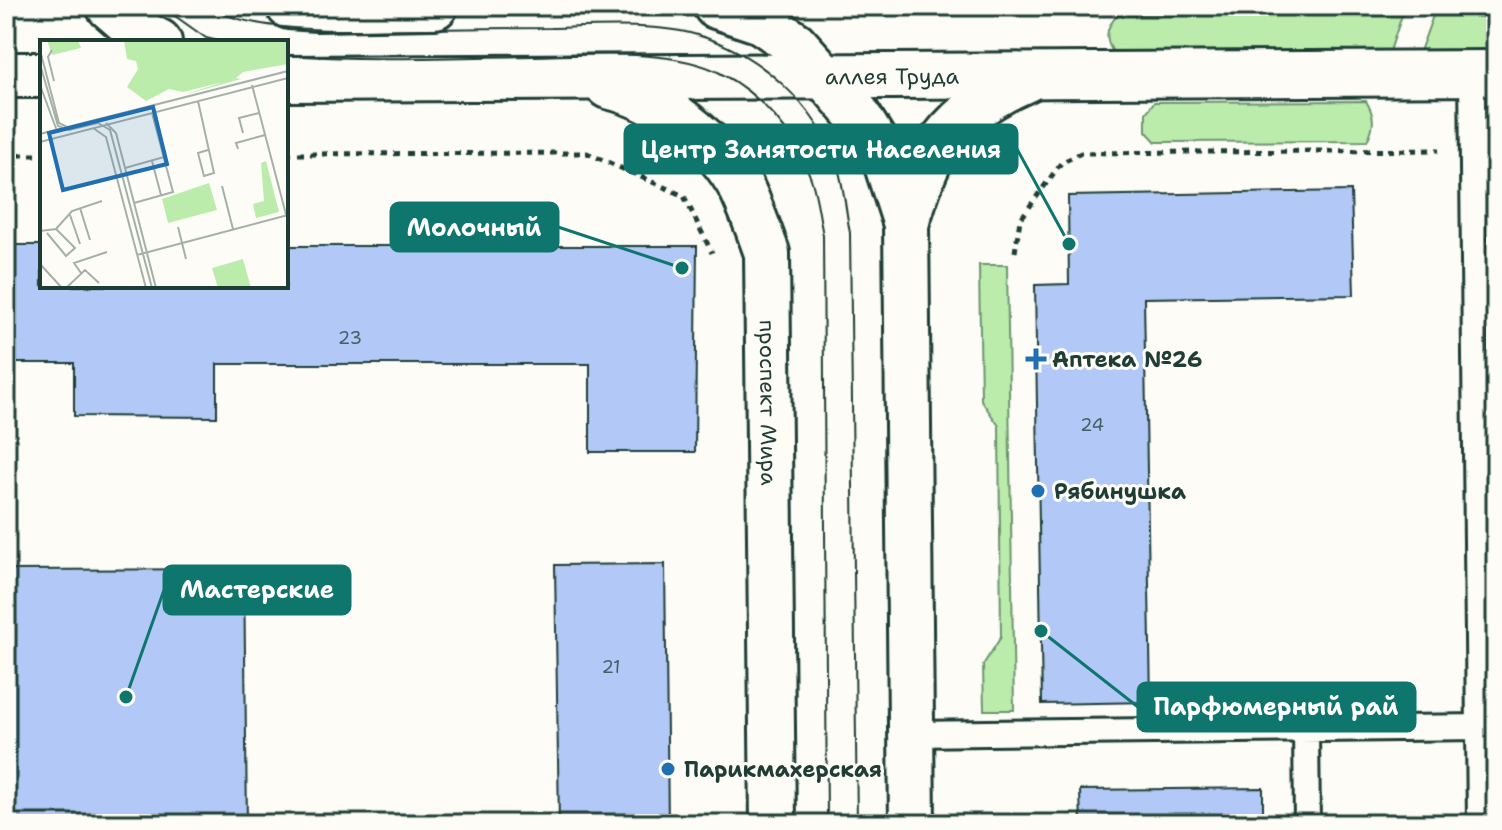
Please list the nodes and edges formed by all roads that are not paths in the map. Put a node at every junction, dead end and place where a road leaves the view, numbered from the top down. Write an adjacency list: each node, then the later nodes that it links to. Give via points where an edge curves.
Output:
1 (109, 6): 5 (main road)
2 (435, 6): 4 (main road)
3 (716, 6): 9 (main road, via 761,21 795,44)
4 (306, 7)
5 (155, 40)
6 (1484, 73): 10 (main road, аллея Труда); 14 (lane, via 1474,150)
7 (6, 75): 8 (main road)
8 (40, 75)
9 (825, 77): 10 (main road, аллея Труда); 12 (main road, аллея Труда); 13 (main road, via 885,159)
10 (1032, 77): 13 (main road, via 1001,90 954,125 932,154)
11 (298, 78): 12 (main road, аллея Труда)
12 (579, 79): 17 (main road, проспект Мира, via 634,92 707,144 741,187 767,253)
13 (906, 224): 16 (main road)
14 (1479, 727): 15 (lane); 20 (lane)
15 (1306, 729): 16 (lane); 19 (lane)
16 (911, 734): 18 (main road)
17 (773, 824)
18 (912, 824)
19 (1307, 824)
20 (1480, 824)

